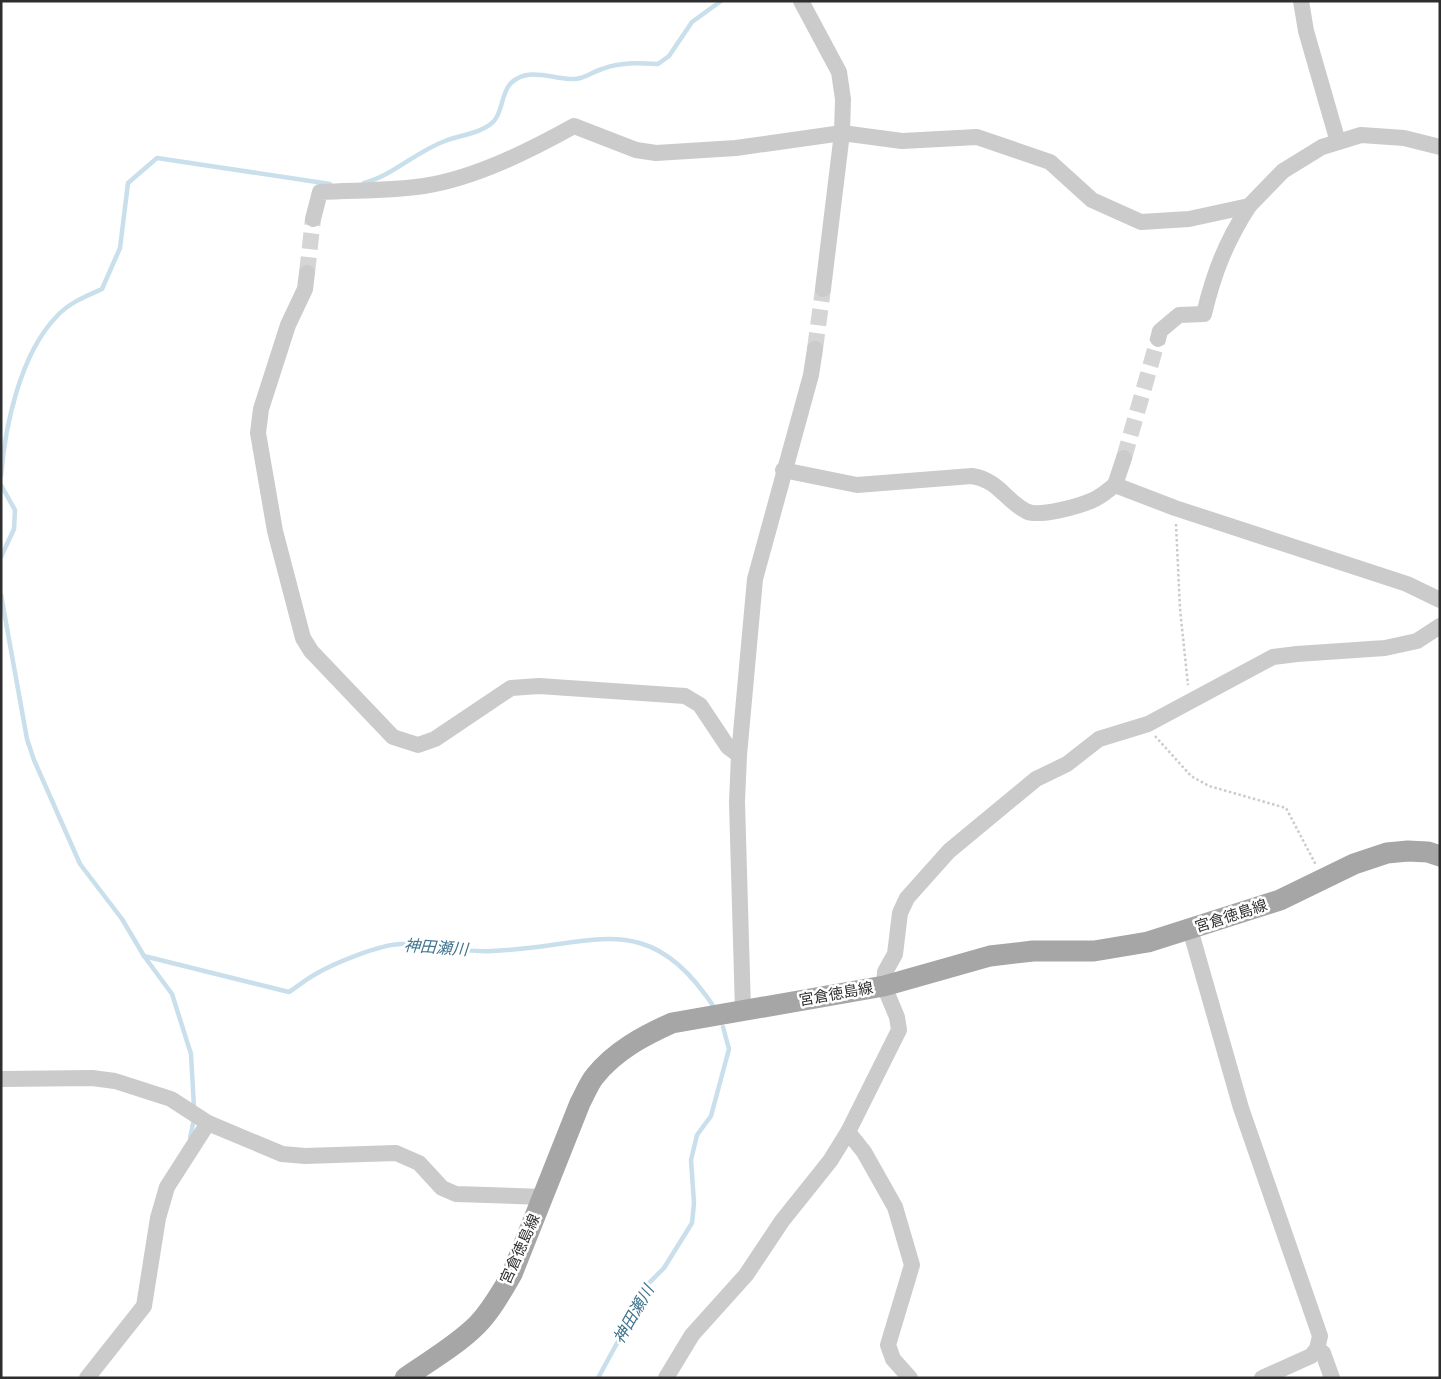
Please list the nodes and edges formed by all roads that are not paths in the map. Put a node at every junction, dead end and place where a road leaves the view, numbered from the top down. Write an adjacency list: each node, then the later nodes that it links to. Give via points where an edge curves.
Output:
1 (801, 1): 3 (street, via 839,72 843,99)
2 (1301, 1): 4 (street, via 1306,31)
3 (842, 133): 6 (street, via 902,140 988,140 1050,162 1092,200 1141,222 1189,219); 7 (street, via 736,148 656,153 636,150 574,126 524,154 449,180 424,186 320,192); 9 (street)
4 (1338, 142): 5 (street, via 1361,135 1404,138); 6 (street, via 1322,146 1283,171)
5 (1440, 147)
6 (1249, 206): 10 (street, via 1228,240 1210,286 1204,314 1179,315 1160,331)
7 (313, 218)
8 (306, 272): 17 (street, via 305,289 288,325 260,409 258,433 275,531 302,638 311,651 393,737 405,742 418,745 436,739 511,688 540,686 685,696 700,705 728,747)
9 (823, 289)
10 (1158, 339)
11 (815, 349): 13 (street, via 811,375)
12 (1124, 458): 14 (street)
13 (783, 470): 14 (street, via 857,485 972,476 985,478 1025,511 1035,515 1093,500); 17 (street, via 755,579)
14 (1115, 485): 15 (street, via 1175,508 1407,584)
15 (1440, 600)
16 (1440, 626): 20 (street, via 1417,641 1385,648 1273,657 1148,724 1099,739 1067,764 1036,779 949,851 907,898 900,912 895,954 885,972)
17 (739, 755): 21 (street, via 737,802)
18 (1440, 856): 19 (main road, 宮倉徳島線, via 1408,850 1387,853 1354,864 1280,900)
19 (1190, 929): 20 (main road, 宮倉徳島線, via 1148,942 1094,951 1033,951 990,956); 26 (street, via 1241,1108 1320,1336)
20 (884, 986): 21 (main road, 宮倉徳島線); 24 (street, via 897,1016 899,1030)
21 (743, 1010): 25 (main road, 宮倉徳島線, via 672,1023 645,1035 611,1059 594,1077 580,1103)
22 (1, 1078): 23 (street, via 115,1081 171,1099)
23 (208, 1123): 25 (street, via 282,1154 396,1153 419,1163 442,1188 456,1194); 27 (street, via 167,1187 158,1218 144,1306)
24 (848, 1132): 29 (street, via 746,1275 692,1335); 30 (street, via 864,1152 895,1207 912,1265 888,1345 893,1359)
25 (543, 1197): 28 (main road, 宮倉徳島線, via 512,1274 478,1324 461,1340)
26 (1317, 1348): 31 (street, via 1311,1356); 32 (street, via 1324,1353)
27 (87, 1378)
28 (405, 1378)
29 (666, 1378)
30 (910, 1378)
31 (1262, 1378)
32 (1332, 1378)

